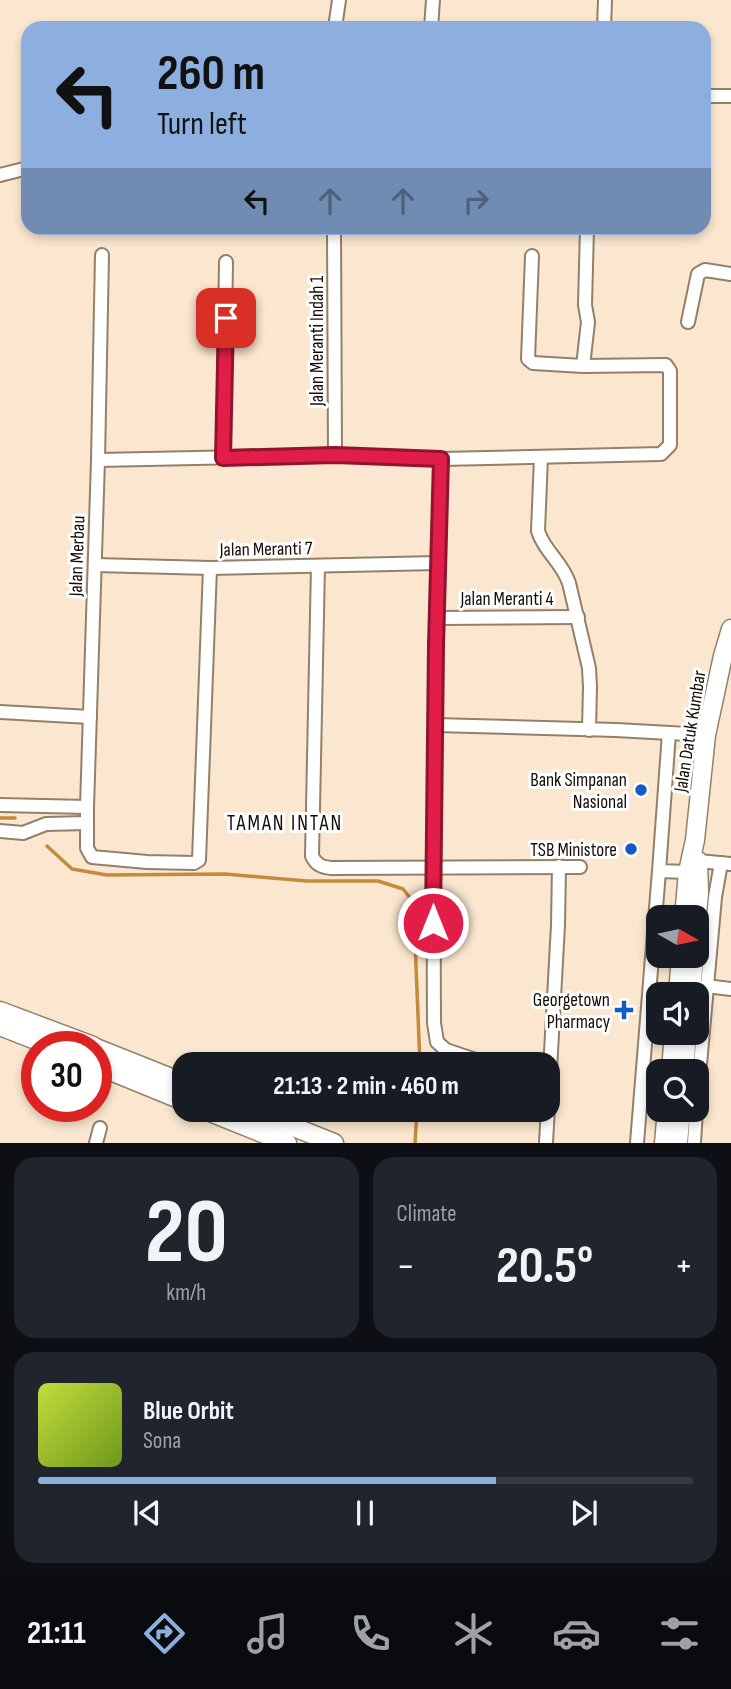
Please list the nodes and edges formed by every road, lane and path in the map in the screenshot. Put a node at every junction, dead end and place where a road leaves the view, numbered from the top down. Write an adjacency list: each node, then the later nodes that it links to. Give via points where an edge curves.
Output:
1 (339, 0): 4 (street)
2 (433, 0): 5 (street)
3 (605, 0): 6 (street)
4 (336, 21)
5 (432, 21)
6 (604, 21)
7 (711, 96): 8 (street)
8 (731, 96)
9 (21, 170): 10 (street)
10 (0, 175)
11 (334, 235): 19 (street, Jalan Meranti Indah 1)
12 (587, 235): 18 (street, via 588,322)
13 (102, 255): 23 (street, Jalan Merbau)
14 (531, 256): 18 (street, via 528,359)
15 (226, 262): 21 (street)
16 (731, 274): 17 (street, via 705,270 698,274)
17 (688, 322)
18 (583, 366): 20 (street, via 668,367 670,445 661,454)
19 (335, 455): 21 (street); 22 (street)
20 (541, 457): 22 (street); 28 (street, via 538,531 565,572)
21 (223, 458): 23 (street)
22 (441, 459): 24 (street)
23 (98, 460): 25 (street, Jalan Merbau)
24 (438, 563): 26 (street, Jalan Meranti 7); 29 (street)
25 (95, 565): 27 (street, Jalan Meranti 7); 32 (street, Jalan Merbau)
26 (318, 566): 27 (street, Jalan Meranti 7); 45 (street, via 312,856 327,867)
27 (210, 568): 39 (street, Jalan Merbau, via 200,860 148,862 92,856 87,848)
28 (578, 617): 29 (street, Jalan Meranti 4); 34 (street, via 589,668)
29 (437, 618): 33 (street)
30 (731, 629): 36 (main road, Jalan Datuk Kumbar)
31 (0, 712): 32 (street)
32 (90, 717): 38 (street, Jalan Merbau)
33 (435, 725): 34 (street); 45 (street)
34 (589, 730): 35 (street)
35 (669, 733): 36 (street); 46 (street)
36 (706, 735): 44 (main road, Jalan Datuk Kumbar)
37 (0, 805): 38 (street)
38 (87, 807): 39 (street, Jalan Merbau)
39 (87, 823): 40 (street, via 46,824 23,833)
40 (0, 831)
41 (726, 864): 44 (street); 51 (street, via 715,897)
42 (559, 866): 43 (street); 45 (street); 60 (street)
43 (579, 866)
44 (693, 866): 46 (street); 48 (main road, Jalan Datuk Kumbar); 49 (main road, Jalan Datuk Kumbar)
45 (433, 867): 59 (street, via 435,1034 437,1042)
46 (659, 871): 47 (street)
47 (657, 905)
48 (686, 905)
49 (698, 905)
50 (653, 968): 76 (street)
51 (700, 982)
52 (731, 989): 53 (street)
53 (709, 990)
54 (0, 1011): 56 (main road)
55 (0, 1026): 56 (main road)
56 (22, 1027): 57 (main road); 58 (main road)
57 (28, 1031)
58 (36, 1031)
59 (452, 1052)
60 (550, 1052)
61 (112, 1054): 63 (main road)
62 (112, 1072): 64 (main road)
63 (172, 1078)
64 (172, 1096)
65 (235, 1122): 73 (main road)
66 (281, 1122): 74 (main road)
67 (547, 1122): 75 (street)
68 (666, 1122): 77 (main road)
69 (680, 1122): 78 (main road)
70 (695, 1122): 79 (street)
71 (100, 1128): 72 (street)
72 (96, 1143)
73 (287, 1143)
74 (334, 1143)
75 (546, 1143)
76 (637, 1143)
77 (664, 1143)
78 (678, 1143)
79 (694, 1143)

